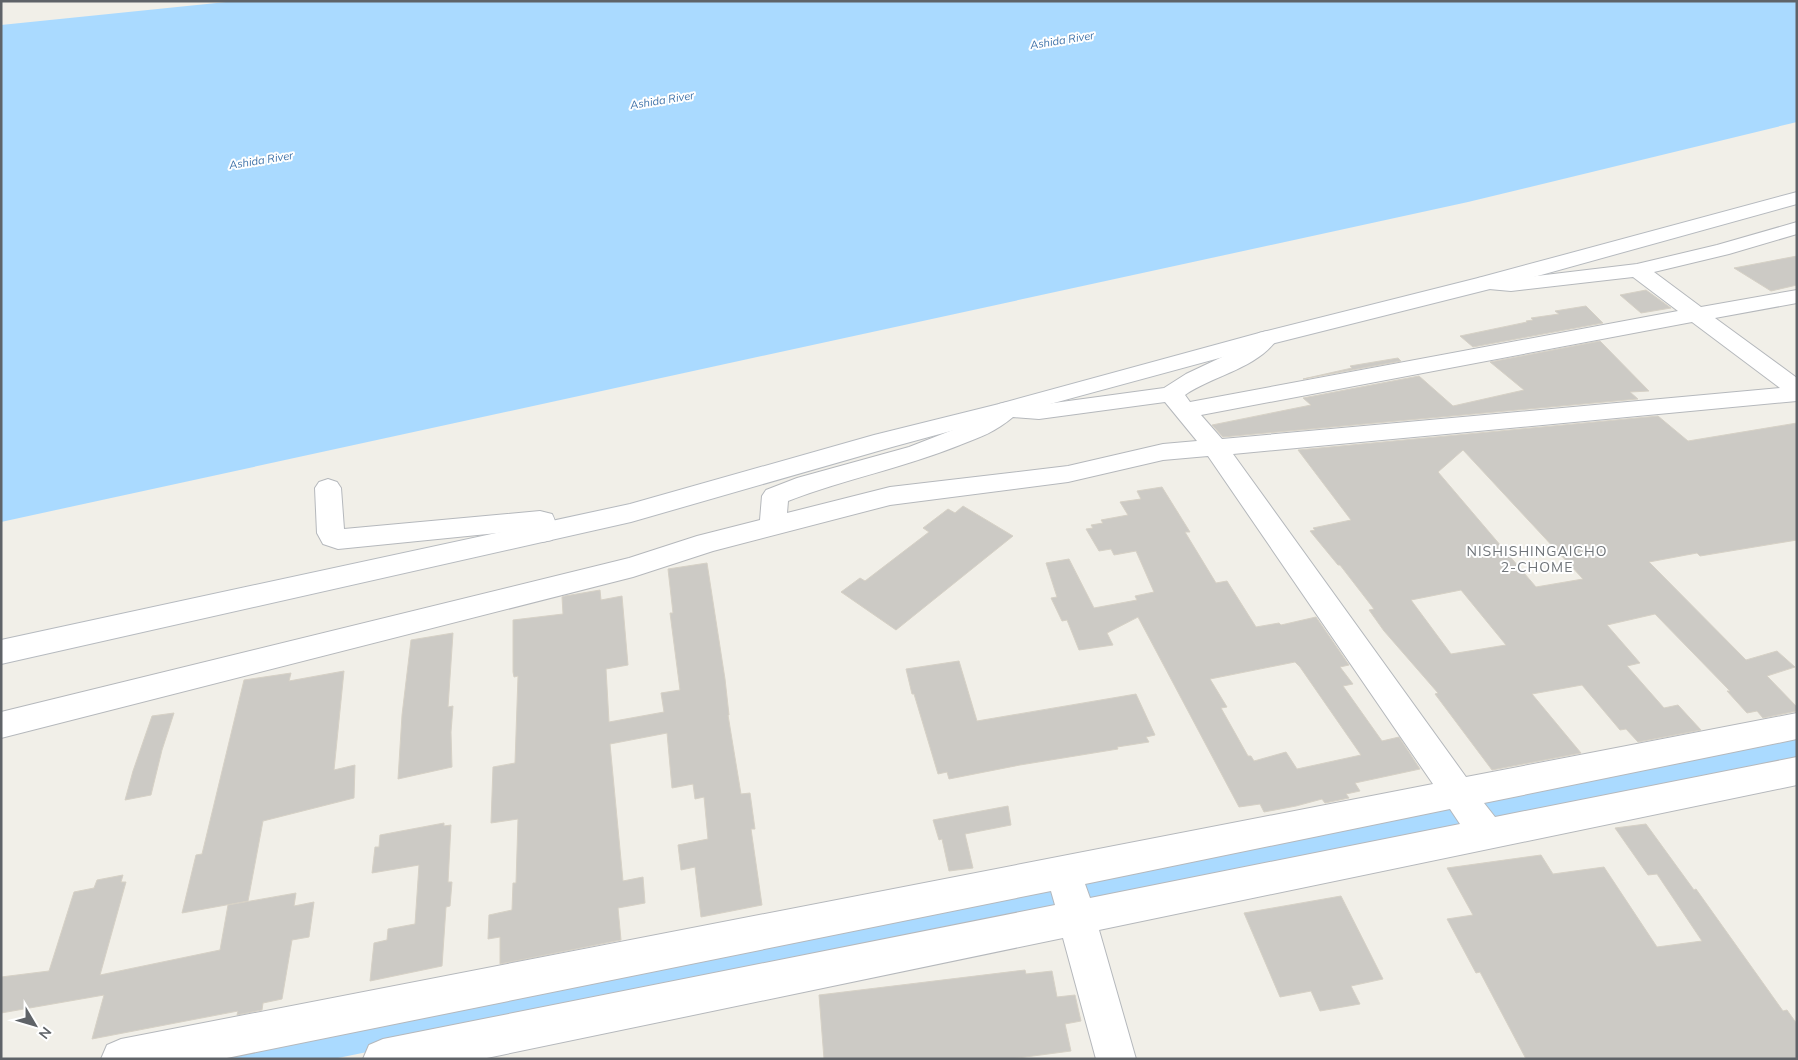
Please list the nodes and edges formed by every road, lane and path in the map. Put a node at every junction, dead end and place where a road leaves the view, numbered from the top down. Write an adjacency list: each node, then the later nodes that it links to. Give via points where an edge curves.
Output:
1 (1797, 198): 4 (street)
2 (1797, 228): 3 (street)
3 (1637, 270): 4 (street, via 1511,285); 6 (street)
4 (1486, 283): 7 (street)
5 (1797, 296): 6 (street)
6 (1697, 315): 8 (street); 10 (street)
7 (1267, 338): 10 (street, via 1258,348 1186,383); 11 (street)
8 (1797, 390)
9 (1797, 394): 12 (street)
10 (1179, 402): 11 (street, via 1039,412); 12 (street)
11 (1008, 409): 14 (street, via 990,424 918,453 806,484 775,496); 15 (street, via 882,441 631,513)
12 (1216, 448): 14 (street, via 1164,452 1068,474 890,496); 20 (street)
13 (328, 488): 15 (street, via 331,533 338,539 540,520)
14 (775, 526): 17 (street, via 624,569)
15 (542, 534): 16 (street)
16 (1, 652)
17 (1, 725)
18 (1797, 726): 20 (street)
19 (1797, 771): 20 (street)
20 (1472, 813): 21 (street); 21 (street)
21 (1070, 892): 22 (street); 23 (street); 24 (street)
22 (121, 1059)
23 (383, 1059)
24 (1116, 1059)

